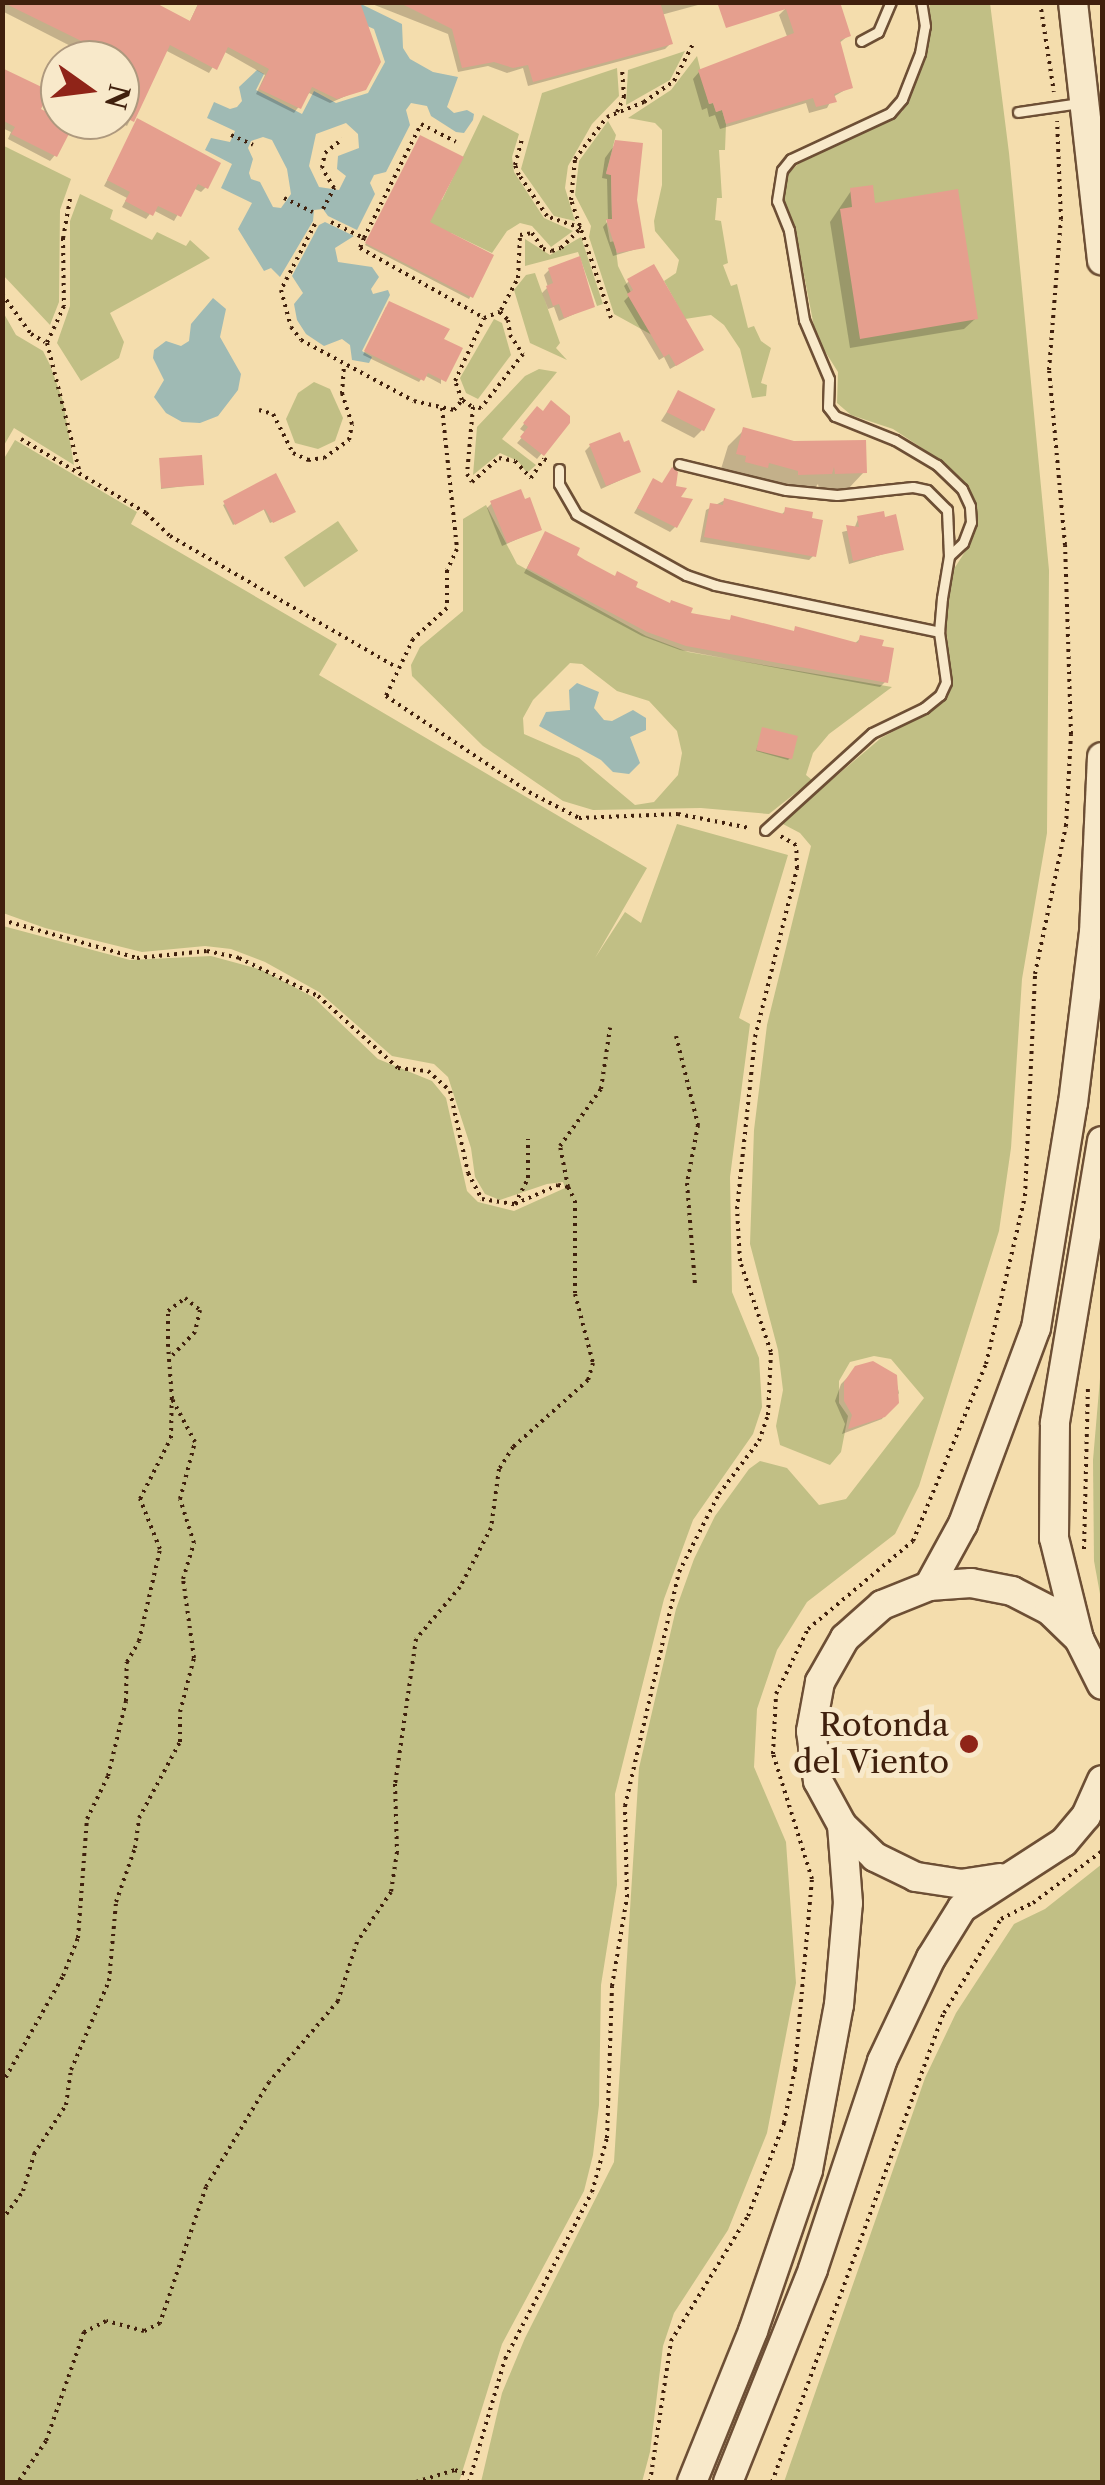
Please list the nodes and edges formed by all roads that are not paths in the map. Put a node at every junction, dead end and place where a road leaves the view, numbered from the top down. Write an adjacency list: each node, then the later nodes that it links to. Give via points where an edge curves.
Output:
1 (891, 2): 4 (lane, via 878,32)
2 (922, 2): 10 (lane, via 920,53 902,99 890,113 791,159 777,186 804,320 828,379 828,406 834,416 937,465 962,489 971,522)
3 (1073, 2): 5 (main road)
4 (862, 41)
5 (1086, 102): 6 (lane); 7 (main road)
6 (1018, 112)
7 (1102, 260)
8 (678, 464): 10 (lane, via 837,496 927,490 947,510)
9 (560, 470): 11 (lane, via 558,484 576,514 686,574)
10 (950, 556): 11 (lane)
11 (938, 632): 13 (lane, via 948,667 940,695 872,733)
12 (1102, 758): 15 (main road, via 1094,933 1036,1328 963,1524)
13 (765, 830)
14 (1102, 1141): 16 (main road, via 1055,1422 1054,1538)
15 (929, 1586): 16 (main road, via 970,1582 1012,1591 1049,1610); 20 (main road, via 882,1605 845,1638 820,1682 811,1731 818,1781)
16 (1079, 1639): 17 (main road)
17 (1102, 1680)
18 (1102, 1780): 19 (main road)
19 (1094, 1814): 21 (main road, via 1051,1852)
20 (842, 1825): 21 (main road, via 875,1857 916,1877 962,1884); 22 (main road, via 848,1903 841,1990 808,2170)
21 (1007, 1876): 23 (main road, via 962,1908 882,2061 813,2269)
22 (692, 2482)
23 (728, 2482)

